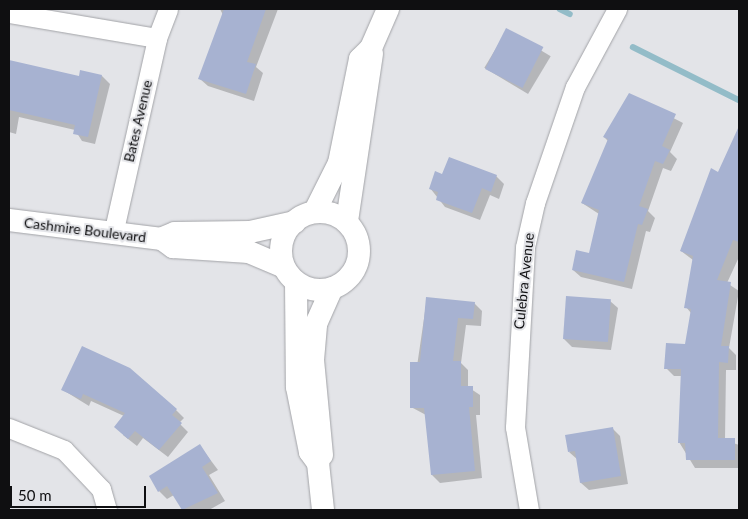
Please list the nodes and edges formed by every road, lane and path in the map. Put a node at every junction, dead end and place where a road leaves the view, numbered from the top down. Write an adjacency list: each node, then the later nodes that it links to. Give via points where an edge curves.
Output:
1 (168, 9): 5 (street, Bates Avenue)
2 (388, 9): 6 (street)
3 (617, 9): 18 (street, Culebra Avenue, via 575,87 535,203 525,247 515,427)
4 (9, 13): 5 (street)
5 (156, 38): 10 (street, Bates Avenue)
6 (370, 48): 7 (street, via 360,60 350,91 334,178); 9 (street, via 373,62)
7 (305, 216): 9 (street); 11 (street, Cashmire Boulevard, via 250,232 175,233); 12 (street, via 281,242)
8 (9, 220): 10 (street, Cashmire Boulevard)
9 (347, 221): 13 (street, via 358,239 359,261)
10 (113, 234): 11 (street, Cashmire Boulevard)
11 (162, 239): 12 (street, Cashmire Boulevard, via 173,247 249,252)
12 (289, 274): 13 (street); 15 (street, via 297,387 310,452)
13 (332, 288): 15 (street, via 316,324 314,344 324,451)
14 (9, 428): 16 (street, via 64,450 101,489)
15 (318, 463): 17 (street)
16 (107, 510)
17 (323, 510)
18 (529, 510)

